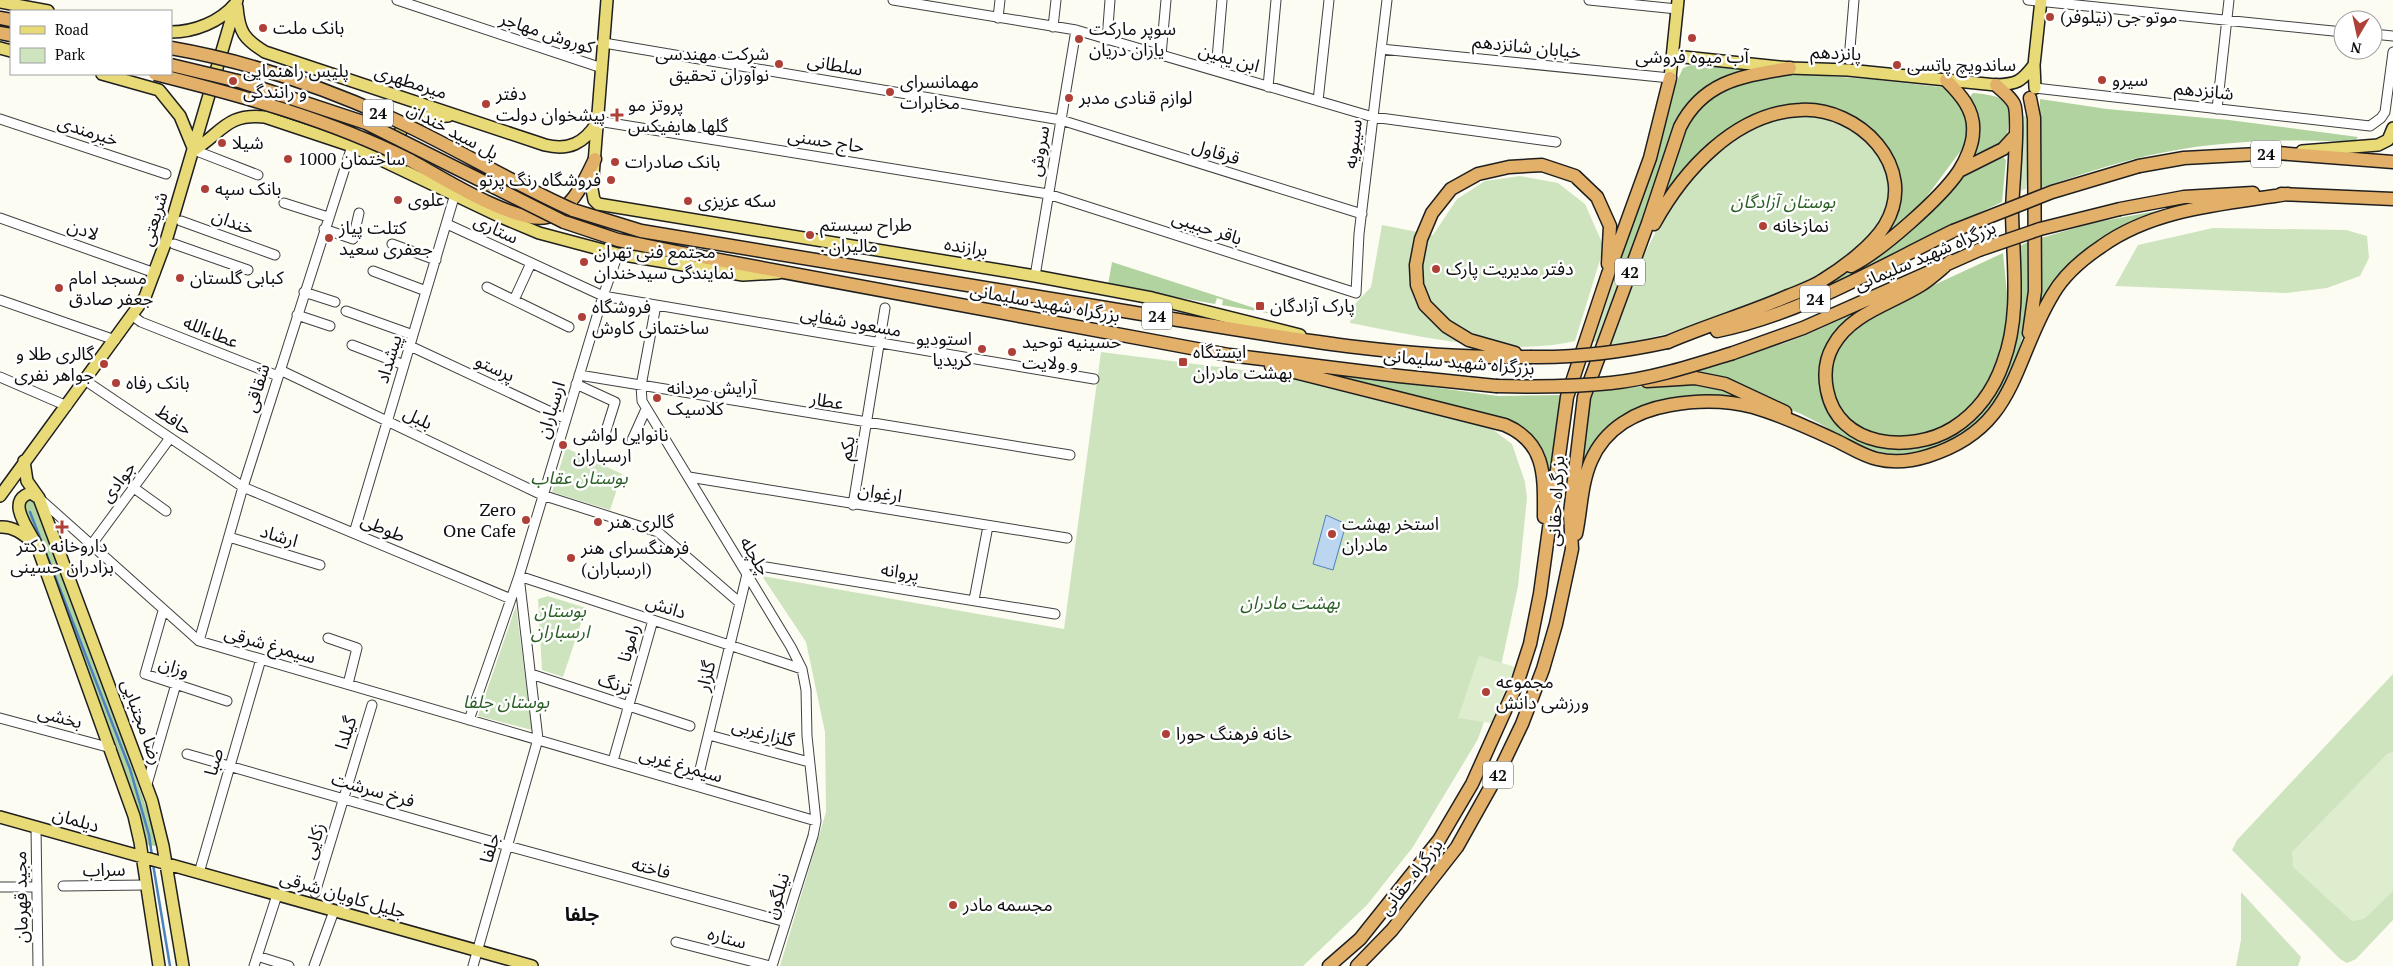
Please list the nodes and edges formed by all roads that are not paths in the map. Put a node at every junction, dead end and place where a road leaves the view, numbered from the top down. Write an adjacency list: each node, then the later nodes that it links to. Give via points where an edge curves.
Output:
1 (237, 0): 27 (main road, via 230,10 207,24); 51 (main road, میرمطهری, via 238,18 245,37 265,52); 60 (main road, شریعتی)
2 (397, 0): 38 (street, کوروش مهاجر)
3 (608, 0): 29 (main road)
4 (894, 0): 19 (street, ابن یمین)
5 (1000, 0): 22 (street)
6 (1056, 0): 24 (street)
7 (1110, 0): 28 (street)
8 (1166, 0): 33 (street)
9 (1222, 0): 40 (street)
10 (1276, 0): 46 (street)
11 (1329, 0): 48 (street)
12 (1387, 0): 31 (street, سیبویه)
13 (1588, 0): 20 (street)
14 (1854, 0): 35 (street)
15 (2028, 0): 17 (street)
16 (2229, 0): 23 (street)
17 (2041, 1): 23 (street); 36 (main road)
18 (0, 2): 21 (main road)
19 (946, 4): 22 (street, ابن یمین)
20 (1677, 5): 34 (main road)
21 (43, 10)
22 (998, 18): 24 (street, ابن یمین)
23 (2227, 20): 26 (street); 49 (street)
24 (1053, 27): 25 (street, ابن یمین)
25 (1076, 30): 28 (street, ابن یمین); 54 (street, سروش)
26 (2333, 31)
27 (172, 32)
28 (1107, 40): 33 (street, ابن یمین)
29 (604, 43): 38 (main road); 54 (street, سلطانی)
30 (172, 48): 73 (highway, پل سید خندان / 24, bridge, via 225,59 352,102 419,131)
31 (1381, 49): 43 (street, خیابان شانزدهم); 52 (street, سیبویه)
32 (2393, 52): 49 (street, شانزدهم, via 2384,112 2370,126)
33 (1161, 55): 40 (street, ابن یمین)
34 (1674, 56): 39 (main road, پانزدهم); 43 (main road)
35 (1849, 60)
36 (2034, 64): 45 (main road, پانزدهم, via 2020,81); 47 (main road)
37 (172, 65): 92 (highway, بزرگراه شهید سلیمانی / 24, bridge, via 242,82 366,123 564,222 618,240)
38 (602, 68): 55 (main road)
39 (1790, 68): 44 (main road, پانزدهم); 85 (highway, بزرگراه حقانی / 42, via 1727,82 1692,108 1680,127)
40 (1216, 71): 46 (street, ابن یمین)
41 (106, 75): 60 (main road, via 159,90 180,116)
42 (159, 75): 64 (highway, bridge, via 318,120 364,137)
43 (1670, 78): 93 (highway, بزرگراه حقانی / 42, via 1650,158)
44 (1946, 80): 45 (main road, پانزدهم); 65 (highway, via 1962,95 1974,130 1972,143)
45 (1996, 85): 50 (highway, via 2010,98)
46 (1268, 87): 48 (street, ابن یمین)
47 (2032, 93): 49 (street, شانزدهم); 50 (highway); 118 (highway, via 2035,274)
48 (1318, 101): 52 (street, ابن یمین)
49 (2217, 109)
50 (2017, 115): 57 (highway)
51 (460, 116): 55 (main road, میرمطهری, via 560,148 586,137); 64 (main road, via 414,119 403,127 395,149 398,162)
52 (1373, 117): 58 (street, ابن یمین); 75 (street, سیبویه)
53 (0, 119): 66 (street, خیرمندی)
54 (1061, 120): 69 (street, سروش); 75 (street, قرقاول)
55 (598, 121): 62 (main road); 69 (street, حاج حسنی)
56 (2393, 128): 61 (main road, via 2388,140 2378,145)
57 (2015, 136): 65 (highway, via 2003,149); 87 (highway, via 2013,321 1996,380 1966,418 1954,428 1930,438 1902,444 1861,434 1840,419 1828,396 1825,371 1832,347 1852,323 1921,284)
58 (1556, 142)
59 (352, 146): 60 (main road, via 251,115 225,124); 64 (main road); 76 (street, شقاقی)
60 (194, 150): 67 (street); 78 (main road, شریعتی)
61 (2277, 153): 63 (highway, بزرگراه شهید سلیمانی / 24); 114 (highway, بزرگراه شهید سلیمانی / 24, bridge, via 2184,158 2139,166 2052,192 1953,230 1812,300 1757,320)
62 (595, 160): 64 (highway, via 573,199 547,217 514,214); 94 (main road, برازنده, via 592,189 594,200 603,206)
63 (2393, 162)
64 (408, 166): 68 (main road)
65 (1959, 171): 95 (highway, via 1912,220 1876,250)
66 (166, 174)
67 (258, 175)
68 (455, 194): 79 (street, پیشداد); 83 (main road, via 521,226)
69 (1048, 194): 94 (street, سروش); 99 (street, باقر حبیبی)
70 (2288, 194): 71 (highway, بزرگراه شهید سلیمانی / 24); 87 (highway, بزرگراه شهید سلیمانی / 24, bridge, via 2204,196 2120,209 2040,229); 118 (highway, via 2168,215 2112,239 2087,257 2056,288)
71 (2393, 199)
72 (284, 204): 76 (street)
73 (572, 210): 113 (highway, بزرگراه شهید سلیمانی / 24, via 641,231)
74 (359, 213): 80 (street, via 353,238)
75 (1362, 214): 99 (street, سیبویه)
76 (328, 217): 80 (street, شقاقی)
77 (0, 218): 91 (street, لادن)
78 (177, 220): 81 (main road, شریعتی); 84 (street, خندان)
79 (447, 224): 86 (street, پیشداد); 88 (street, ستاری)
80 (324, 229): 98 (street, شقاقی)
81 (170, 243): 89 (street); 91 (main road, شریعتی)
82 (392, 244): 86 (street)
83 (618, 254): 92 (main road, via 743,275); 100 (street, ارسباران)
84 (275, 255)
85 (1636, 256): 95 (highway, via 1678,184 1718,145 1765,117 1814,110 1835,114 1876,142 1894,180 1892,204 1885,224 1865,247); 156 (highway, بزرگراه حقانی / 42, via 1584,396 1570,513)
86 (436, 260): 97 (street, پیشداد)
87 (1951, 262): 127 (highway, بزرگراه شهید سلیمانی / 24, bridge, via 1803,328 1733,353)
88 (531, 263): 100 (street, ستاری); 102 (street, ستاری)
89 (248, 270)
90 (373, 271): 97 (street)
91 (155, 273): 108 (main road, شریعتی)
92 (780, 273): 119 (highway, بزرگراه شهید سلیمانی / 24)
93 (1608, 274): 120 (highway, via 1610,226 1597,197 1575,176 1542,165 1509,167 1478,174 1451,189 1432,213 1421,239 1416,265 1417,285 1425,305 1446,326 1469,340); 157 (highway, بزرگراه حقانی / 42, via 1567,397)
94 (1034, 276): 113 (main road, برازنده, via 1152,298)
95 (1823, 281): 114 (highway, via 1752,312)
96 (487, 287): 102 (street)
97 (426, 291): 111 (street, پیشداد)
98 (304, 292): 103 (street); 107 (street, شقاقی)
99 (1356, 293)
100 (603, 296): 104 (street, مسعود شفاپی); 123 (street, ارسباران)
101 (0, 300): 112 (street)
102 (514, 300): 110 (street)
103 (335, 302)
104 (656, 305): 115 (street, مسعود شفاپی); 129 (street, چلچله)
105 (885, 308): 115 (street, یکم)
106 (346, 311): 111 (street)
107 (297, 315): 109 (street); 122 (street, شقاقی)
108 (137, 319): 112 (main road, شریعتی); 122 (street, عطاءالله)
109 (330, 326)
110 (569, 327)
111 (413, 335): 117 (street, پیشداد)
112 (115, 340): 125 (main road, شریعتی)
113 (1331, 342): 120 (highway, بزرگراه شهید سلیمانی / 24, via 1475,358)
114 (1668, 342): 120 (highway, بزرگراه شهید سلیمانی / 24, bridge, via 1605,354)
115 (879, 344): 124 (street, مسعود شفاپی); 134 (street, یکم)
116 (352, 345): 121 (street)
117 (410, 346): 121 (street, پیشداد); 132 (street, پرستو)
118 (2027, 348): 135 (highway, via 2010,391 1998,408 1970,435 1948,449 1902,461 1876,459)
119 (1229, 354): 127 (highway, بزرگراه شهید سلیمانی / 24, bridge, via 1496,386); 157 (highway, via 1505,425 1517,431 1533,446 1539,457)
120 (1530, 357)
121 (404, 365): 133 (street, پیشداد)
122 (279, 373): 133 (street, بلبل); 142 (street, شقاقی)
123 (579, 375): 128 (street, ارسباران); 129 (street, عطار)
124 (1094, 379)
125 (86, 380): 130 (main road, شریعتی); 137 (street, حافظ)
126 (1, 381): 130 (street)
127 (1612, 383): 135 (highway, via 1696,378 1725,384 1776,407)
128 (576, 384): 132 (street, ارسباران); 136 (street, via 615,402)
129 (641, 386): 131 (street, چلچله); 134 (street, عطار)
130 (67, 406): 140 (main road, شریعتی)
131 (646, 409): 138 (street); 141 (street, چلچله)
132 (566, 420): 144 (street, ارسباران)
133 (387, 421): 144 (street, بلبل); 151 (street, پیشداد)
134 (868, 424): 139 (street, عطار); 147 (street, یکم)
135 (1814, 430): 156 (highway, via 1756,408 1714,401 1669,405 1632,416 1606,439 1591,462)
136 (604, 437)
137 (170, 438): 142 (street, حافظ); 143 (street, جوادی)
138 (632, 440)
139 (1070, 455)
140 (24, 461): 145 (main road, شریعتی); 146 (main road, رضا مجتبایی, via 27,481)
141 (689, 477): 147 (street, ارغوان); 158 (street, چلچله)
142 (243, 487): 151 (street, طوطی); 152 (street, شقاقی)
143 (134, 488): 148 (street); 154 (street, جوادی)
144 (542, 495): 161 (street, ارسباران); 164 (street, بلبل, via 658,532)
145 (0, 496)
146 (39, 498): 154 (street, سیمرغ شرقی); 155 (main road, via 28,494 19,499 18,506); 189 (main road, رضا مجتبایی)
147 (853, 505): 149 (street, ارغوان)
148 (166, 511)
149 (988, 526): 153 (street, ارغوان); 163 (street)
150 (0, 527): 155 (main road, via 16,530)
151 (354, 533): 162 (street, طوطی)
152 (229, 537): 159 (street, ارشاد); 169 (street, شقاقی)
153 (1067, 538)
154 (92, 544): 165 (street, سیمرغ شرقی)
155 (37, 546): 184 (main road)
156 (1572, 549): 221 (highway, بزرگراه حقانی / 42, via 1543,668 1499,772 1457,847 1392,930)
157 (1544, 560): 220 (highway, بزرگراه حقانی / 42, via 1535,624 1517,684 1472,784 1439,840 1360,939)
158 (740, 563): 160 (street, چلچله); 163 (street, پروانه)
159 (320, 565)
160 (747, 574): 164 (street, گلزار); 172 (street, چلچله)
161 (519, 576): 162 (street, ارسباران); 167 (street, دانش); 173 (street, ارسباران)
162 (511, 599): 180 (street, ارسباران)
163 (974, 600): 166 (street, پروانه)
164 (740, 604): 170 (street, گلزار)
165 (163, 611): 169 (street, سیمرغ شرقی); 174 (street, وزان, via 144,674)
166 (1055, 614)
167 (653, 620): 170 (street, دانش); 178 (street, رامونا)
168 (328, 638): 175 (street, via 357,648)
169 (199, 641): 171 (street, سیمرغ شرقی)
170 (730, 645): 172 (street, دانش); 182 (street, گلزار)
171 (261, 659): 175 (street, سیمرغ شرقی); 188 (street, صبا)
172 (802, 669): 187 (street, چلچله)
173 (530, 674): 178 (street, ترنگ); 183 (street, ارسباران)
174 (176, 684): 176 (street, وزان); 189 (street)
175 (348, 684): 180 (street, سیمرغ شرقی)
176 (227, 701)
177 (372, 705): 191 (street, گیلدا)
178 (629, 705): 181 (street, ترنگ); 186 (street, رامونا)
179 (0, 718): 184 (street, بخشی)
180 (469, 720): 183 (street, سیمرغ شرقی)
181 (690, 726)
182 (708, 735): 187 (street, گلزارغربی); 190 (street, گلزار)
183 (538, 740): 186 (street, سیمرغ غربی); 196 (street, جلفا)
184 (111, 748): 197 (main road, via 134,816)
185 (187, 754): 188 (street, فرخ سرشت)
186 (613, 761): 190 (street, سیمرغ غربی)
187 (809, 762): 193 (street, چلچله)
188 (230, 766): 191 (street, فرخ سرشت); 199 (street, صبا)
189 (147, 784): 198 (main road, رضا مجتبایی)
190 (696, 786): 193 (street, سیمرغ غربی)
191 (343, 799): 196 (street, فرخ سرشت); 204 (street, زکایی)
192 (0, 817): 194 (main road, دیلمان)
193 (816, 821): 195 (street, چلچله)
194 (36, 827): 197 (main road, دیلمان); 202 (street, مجید قهرمان)
195 (813, 836): 207 (street, نیلگون)
196 (508, 846): 207 (street, فاخته); 209 (street, جلفا)
197 (142, 857): 198 (main road, دیلمان); 200 (main road)
198 (166, 864): 199 (main road, جلیل کاویان شرقی); 213 (main road, رضا مجتبایی)
199 (199, 873): 205 (main road, جلیل کاویان شرقی)
200 (146, 885): 201 (street, سراب); 212 (main road)
201 (63, 886)
202 (37, 887): 203 (street); 211 (street, مجید قهرمان)
203 (0, 888)
204 (315, 893)
205 (277, 894): 206 (main road, جلیل کاویان شرقی); 210 (street)
206 (334, 910): 209 (main road, جلیل کاویان شرقی); 216 (street)
207 (786, 922): 219 (street, نیلگون)
208 (676, 942): 219 (street, ستاره)
209 (478, 951): 217 (street, جلفا); 218 (main road, جلیل کاویان شرقی)
210 (257, 956): 214 (street); 215 (street)
211 (38, 966)
212 (159, 966)
213 (183, 966)
214 (254, 966)
215 (289, 966)
216 (314, 966)
217 (473, 966)
218 (532, 966)
219 (771, 966)
220 (1329, 966)
221 (1357, 966)

